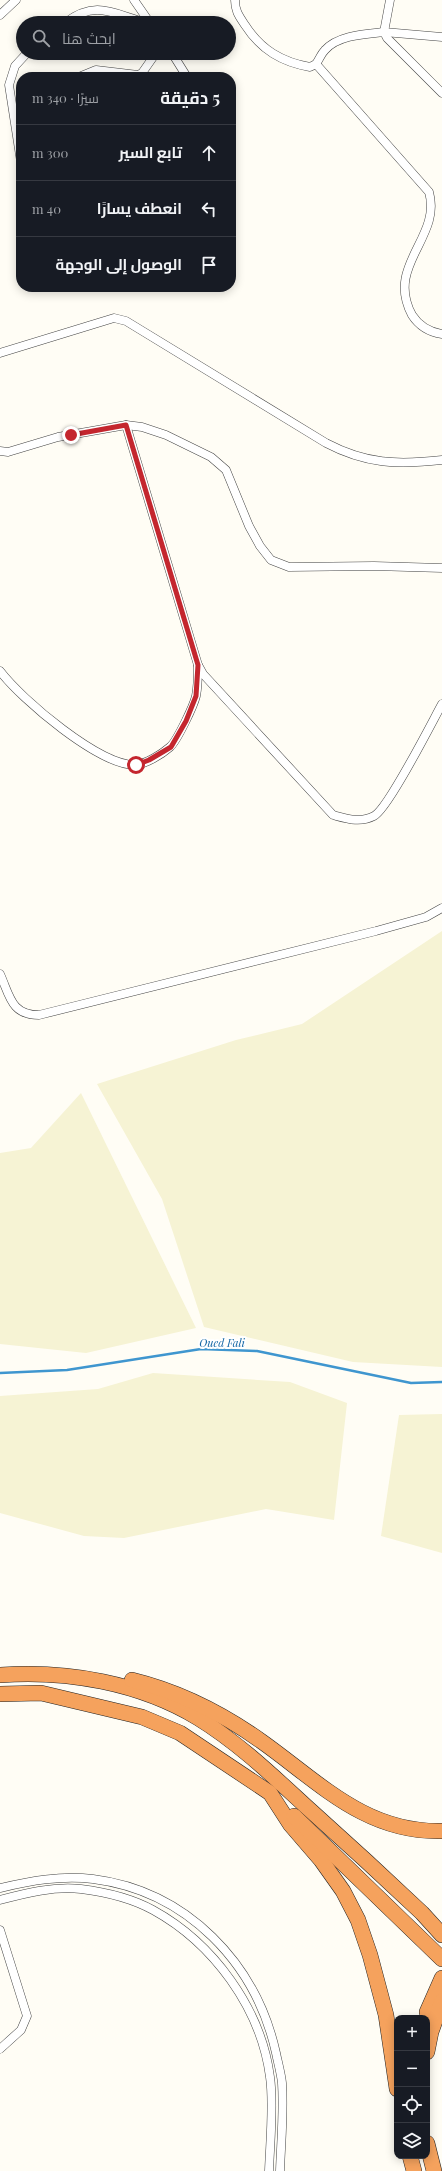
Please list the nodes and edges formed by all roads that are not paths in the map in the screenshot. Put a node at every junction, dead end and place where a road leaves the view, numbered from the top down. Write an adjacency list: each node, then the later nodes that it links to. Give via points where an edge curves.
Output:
1 (16, 0): 5 (street)
2 (134, 0): 8 (street)
3 (235, 0): 14 (street, via 236,11 263,47 281,59 295,64 310,67)
4 (390, 0): 9 (street)
5 (0, 15)
6 (76, 16): 7 (street, via 97,9)
7 (126, 16)
8 (146, 16)
9 (384, 32): 10 (street); 14 (street, via 360,34 340,41 325,50); 19 (street)
10 (442, 37)
11 (20, 60): 20 (street, via 15,66 9,85)
12 (151, 60): 17 (street)
13 (176, 60): 18 (street)
14 (316, 64): 21 (street, via 430,192 432,210 406,273 404,287 407,304 414,319 433,333)
15 (91, 72): 16 (street)
16 (113, 72)
17 (143, 72)
18 (184, 72)
19 (442, 93)
20 (16, 130)
21 (442, 334)
22 (0, 353): 25 (street, via 114,318 126,321 349,455 389,463)
23 (126, 425): 24 (street, via 58,437 8,452); 26 (street, via 166,435 211,457 226,470 249,526 271,560 289,567); 27 (street)
24 (0, 452)
25 (442, 460)
26 (442, 568)
27 (198, 665): 28 (street, via 196,696 186,721 171,747 136,765 122,763 65,732 13,688); 29 (street, via 203,674 333,815 355,822 375,815 380,810 393,792)
28 (0, 671)
29 (442, 704)
30 (442, 908): 31 (street, via 426,917 376,931 39,1015 26,1015 15,1007)
31 (0, 974)
32 (0, 1675): 33 (highway)
33 (57, 1675): 36 (highway, via 99,1672 170,1691 205,1707 260,1740 342,1802 361,1813 401,1828); 39 (highway, via 99,1681 147,1695 198,1718 277,1779)
34 (0, 1694): 35 (highway, via 40,1693 142,1717 180,1734)
35 (270, 1793): 41 (highway); 47 (highway, via 290,1824 343,1891 358,1920 382,1996)
36 (442, 1831)
37 (0, 1888): 52 (street, via 67,1877 121,1885 149,1894 172,1906 198,1924 220,1944 250,1985 263,2010 271,2034 282,2083)
38 (0, 1900): 51 (street, via 44,1890 64,1889 80,1889 116,1896 152,1909 201,1944 235,1987 260,2036 270,2078)
39 (442, 1935)
40 (1, 1936): 45 (street, via 27,2016 25,2026)
41 (442, 1959)
42 (442, 1978): 44 (highway)
43 (442, 2001): 46 (highway)
44 (426, 2015)
45 (0, 2049)
46 (427, 2051)
47 (397, 2087)
48 (430, 2155): 55 (highway)
49 (411, 2159): 53 (highway)
50 (420, 2159): 54 (highway)
51 (269, 2171)
52 (280, 2171)
53 (414, 2171)
54 (422, 2171)
55 (434, 2171)

